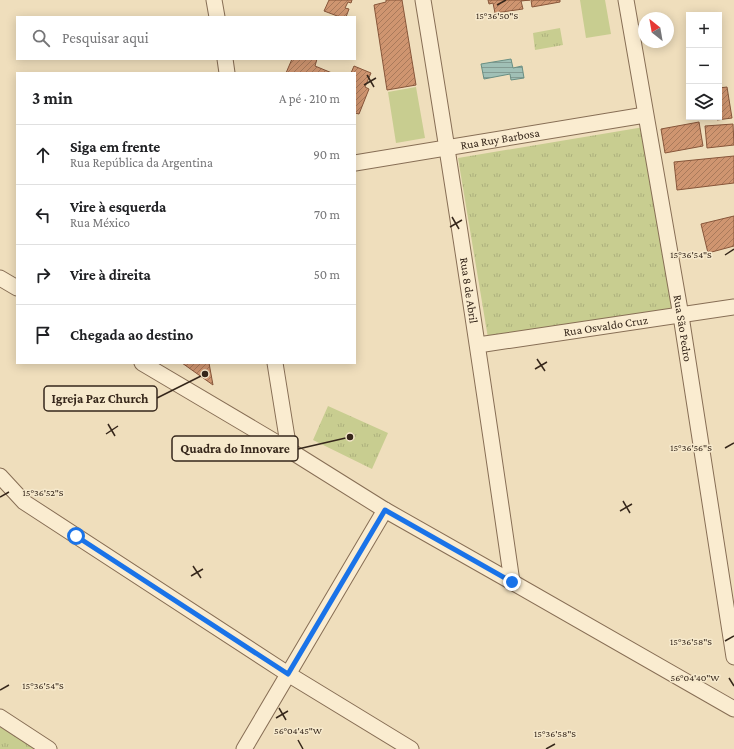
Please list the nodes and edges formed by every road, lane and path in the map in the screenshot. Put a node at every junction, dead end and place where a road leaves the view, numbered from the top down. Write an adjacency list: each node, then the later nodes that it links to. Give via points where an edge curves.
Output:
1 (214, 0): 4 (street)
2 (423, 0): 8 (street, Rua 8 de Abril)
3 (626, 0): 7 (street, Rua São Pedro)
4 (218, 16)
5 (225, 60): 6 (street)
6 (227, 72)
7 (645, 116): 8 (street, Rua Ruy Barbosa); 13 (street, Rua São Pedro)
8 (448, 147): 9 (street, Rua Ruy Barbosa); 14 (street, Rua 8 de Abril)
9 (356, 163)
10 (0, 278): 11 (street)
11 (16, 287)
12 (734, 307): 13 (street, Rua Osvaldo Cruz)
13 (681, 316): 14 (street, Rua Osvaldo Cruz); 21 (street, Rua São Pedro)
14 (478, 345): 20 (street, Rua 8 de Abril)
15 (144, 364): 17 (street)
16 (275, 364): 17 (street)
17 (289, 450): 19 (street)
18 (0, 476): 22 (street, via 24,502)
19 (385, 510): 20 (street); 22 (street)
20 (512, 582): 23 (street)
21 (734, 657)
22 (288, 674): 26 (street); 27 (street)
23 (734, 709)
24 (0, 717): 25 (street)
25 (49, 749)
26 (244, 749)
27 (411, 749)

